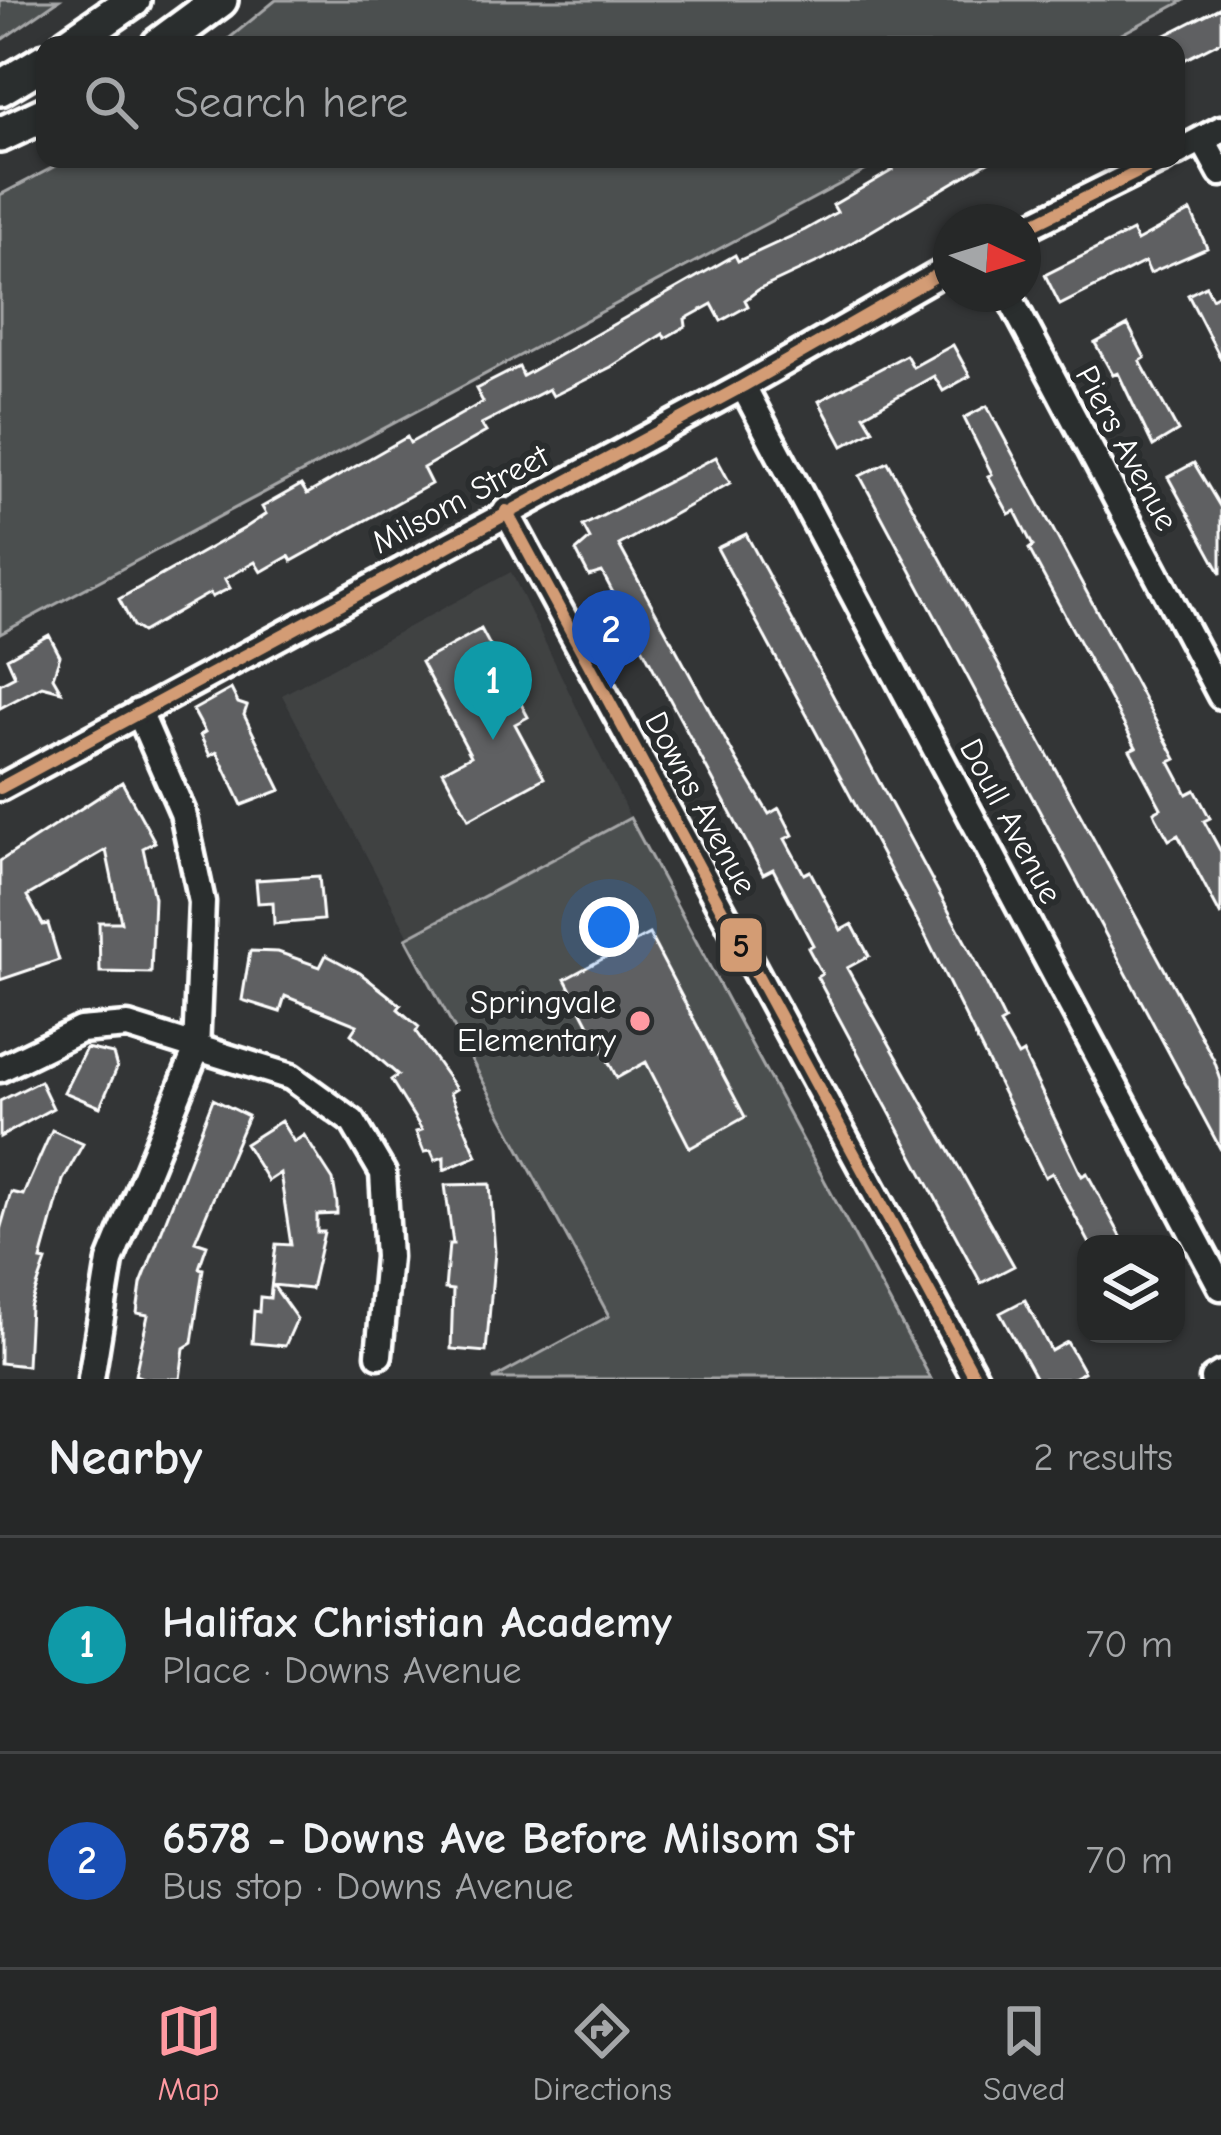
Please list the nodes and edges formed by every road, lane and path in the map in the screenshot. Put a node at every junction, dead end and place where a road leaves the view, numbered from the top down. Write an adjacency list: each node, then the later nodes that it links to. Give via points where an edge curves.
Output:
1 (133, 0): 3 (main road)
2 (220, 0): 4 (main road)
3 (81, 36)
4 (171, 36)
5 (36, 66): 6 (main road)
6 (0, 88)
7 (36, 118): 8 (main road)
8 (0, 135)
9 (1212, 135): 10 (street); 12 (street)
10 (1185, 148)
11 (1146, 168): 13 (street)
12 (1221, 173)
13 (1041, 220)
14 (933, 277): 16 (street, Milsom Street)
15 (1018, 312): 18 (street, Piers Avenue)
16 (743, 386): 17 (street, Milsom Street); 23 (street, Doull Avenue)
17 (506, 512): 19 (street, Milsom Street); 27 (street, Downs Avenue)
18 (1221, 696)
19 (139, 712): 20 (street, Milsom Street); 21 (street, via 183,813 202,902)
20 (0, 788)
21 (196, 1051): 22 (street, via 128,1026 80,1030); 24 (street, via 291,1077 353,1122 383,1173 388,1257); 26 (street, via 110,1261)
22 (0, 1069)
23 (1221, 1287)
24 (379, 1355)
25 (1221, 1374): 28 (street)
26 (91, 1379)
27 (976, 1379)
28 (1213, 1379)

